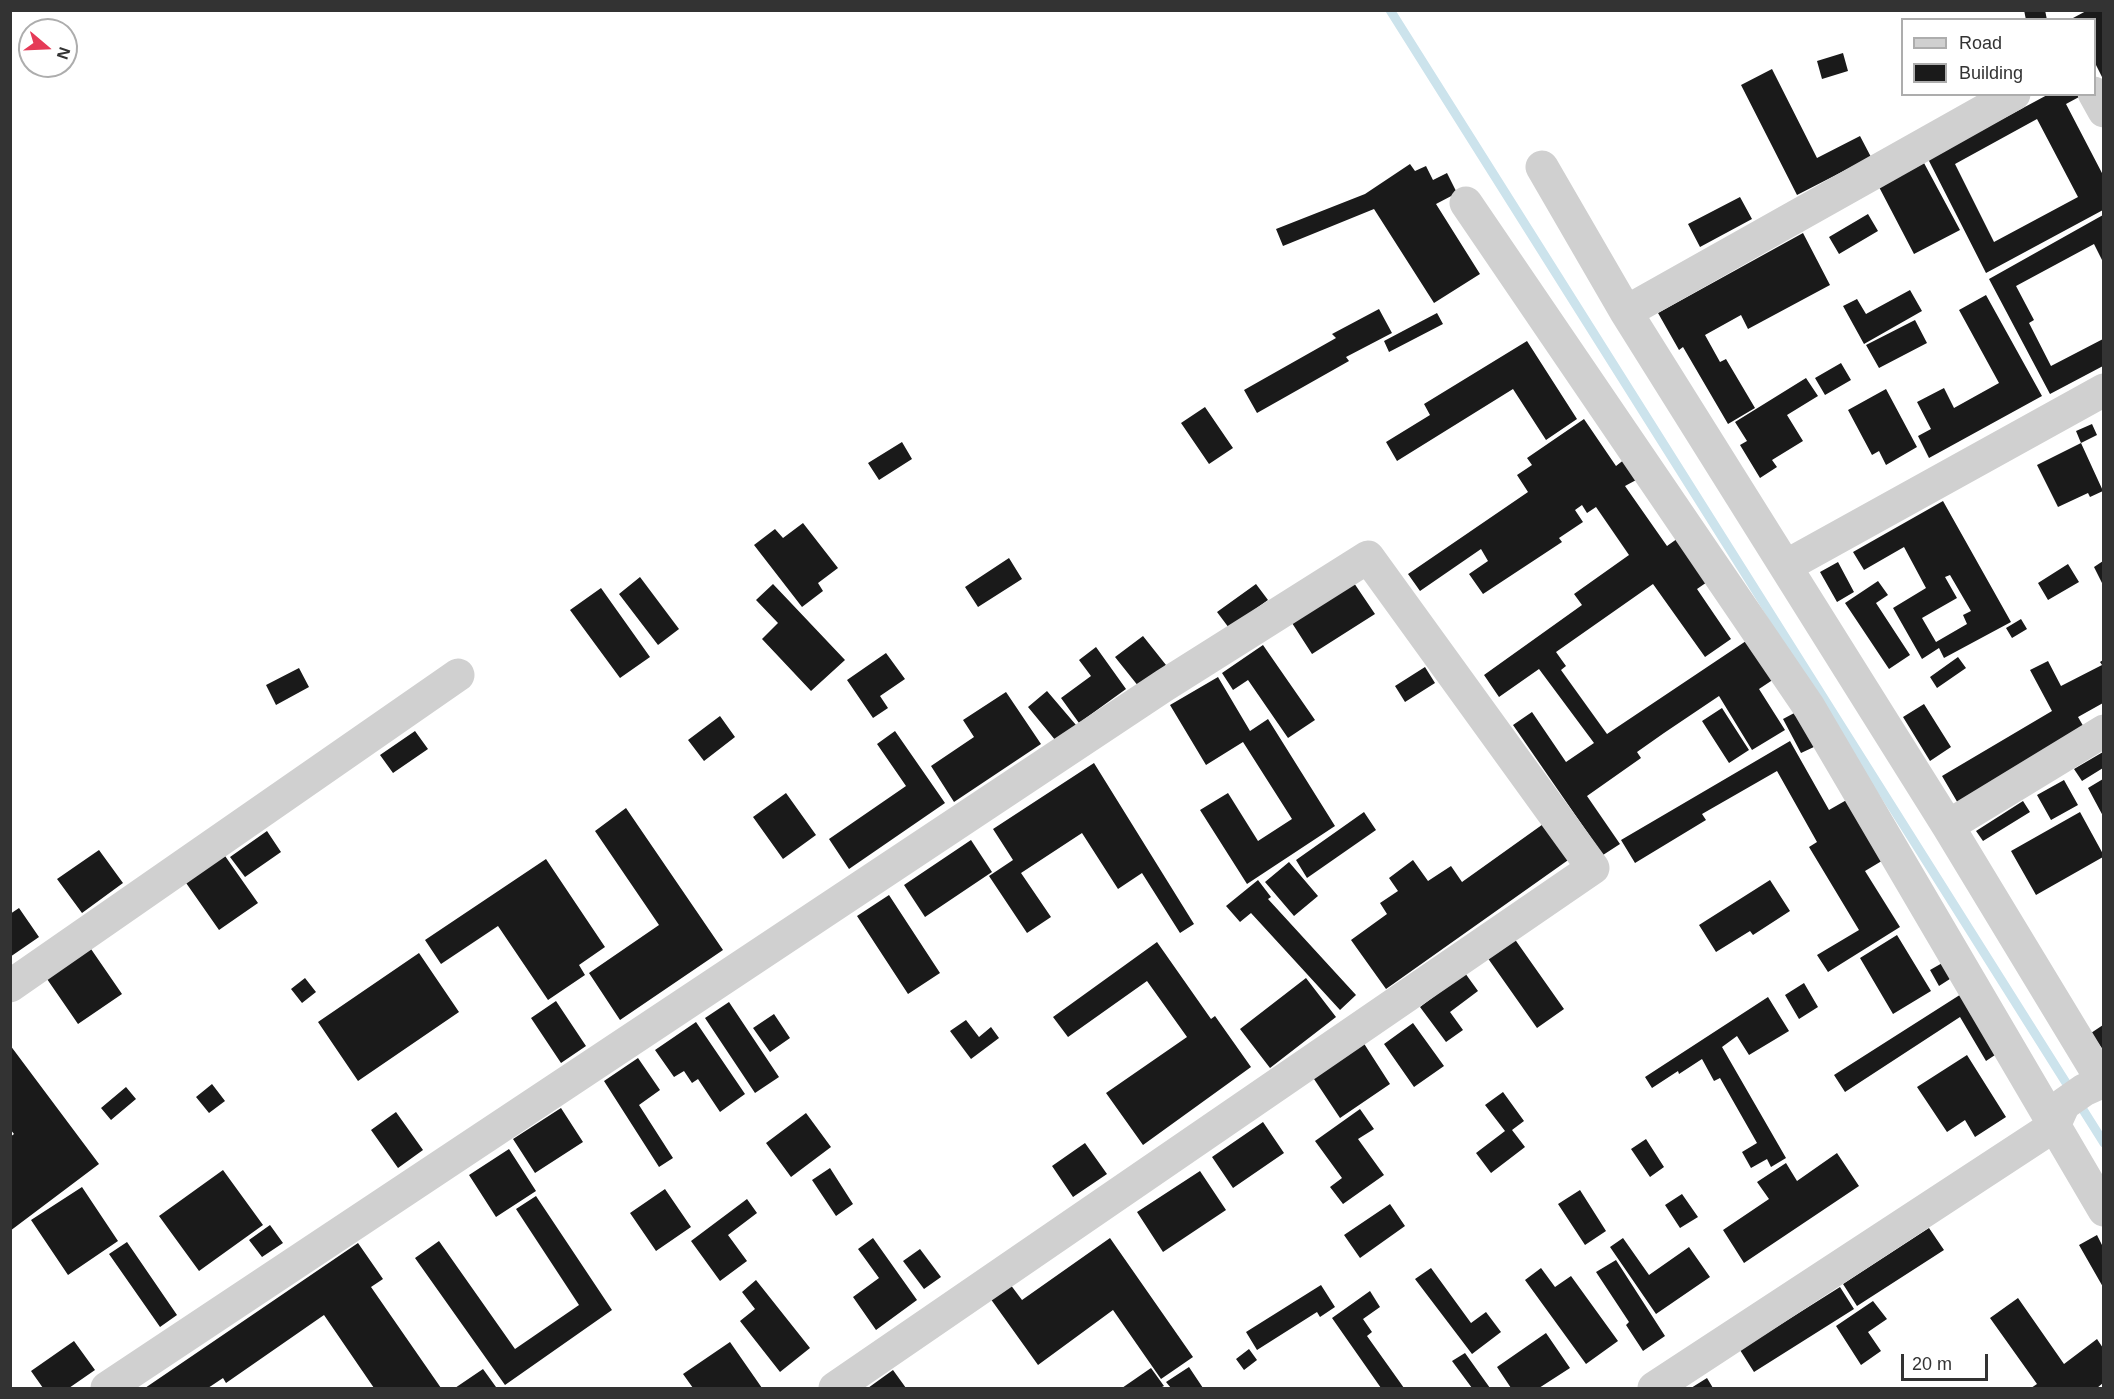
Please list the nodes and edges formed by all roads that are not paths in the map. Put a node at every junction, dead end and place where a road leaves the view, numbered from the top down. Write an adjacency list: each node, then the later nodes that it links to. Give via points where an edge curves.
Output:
1 (2009, 96): 6 (street)
2 (2096, 96): 3 (street)
3 (2103, 111)
4 (1542, 167): 6 (street)
5 (1466, 203): 13 (street, via 1809,707)
6 (1626, 312): 8 (street)
7 (2103, 390): 8 (street)
8 (1786, 566): 11 (street)
9 (458, 675): 12 (street)
10 (2103, 731): 11 (street)
11 (1948, 826): 13 (street)
12 (10, 986)
13 (2082, 1097): 14 (street); 17 (street)
14 (2103, 1210)
15 (107, 1389): 16 (street, via 1165,685 1368,556 1593,868)
16 (835, 1389)
17 (1654, 1389)

